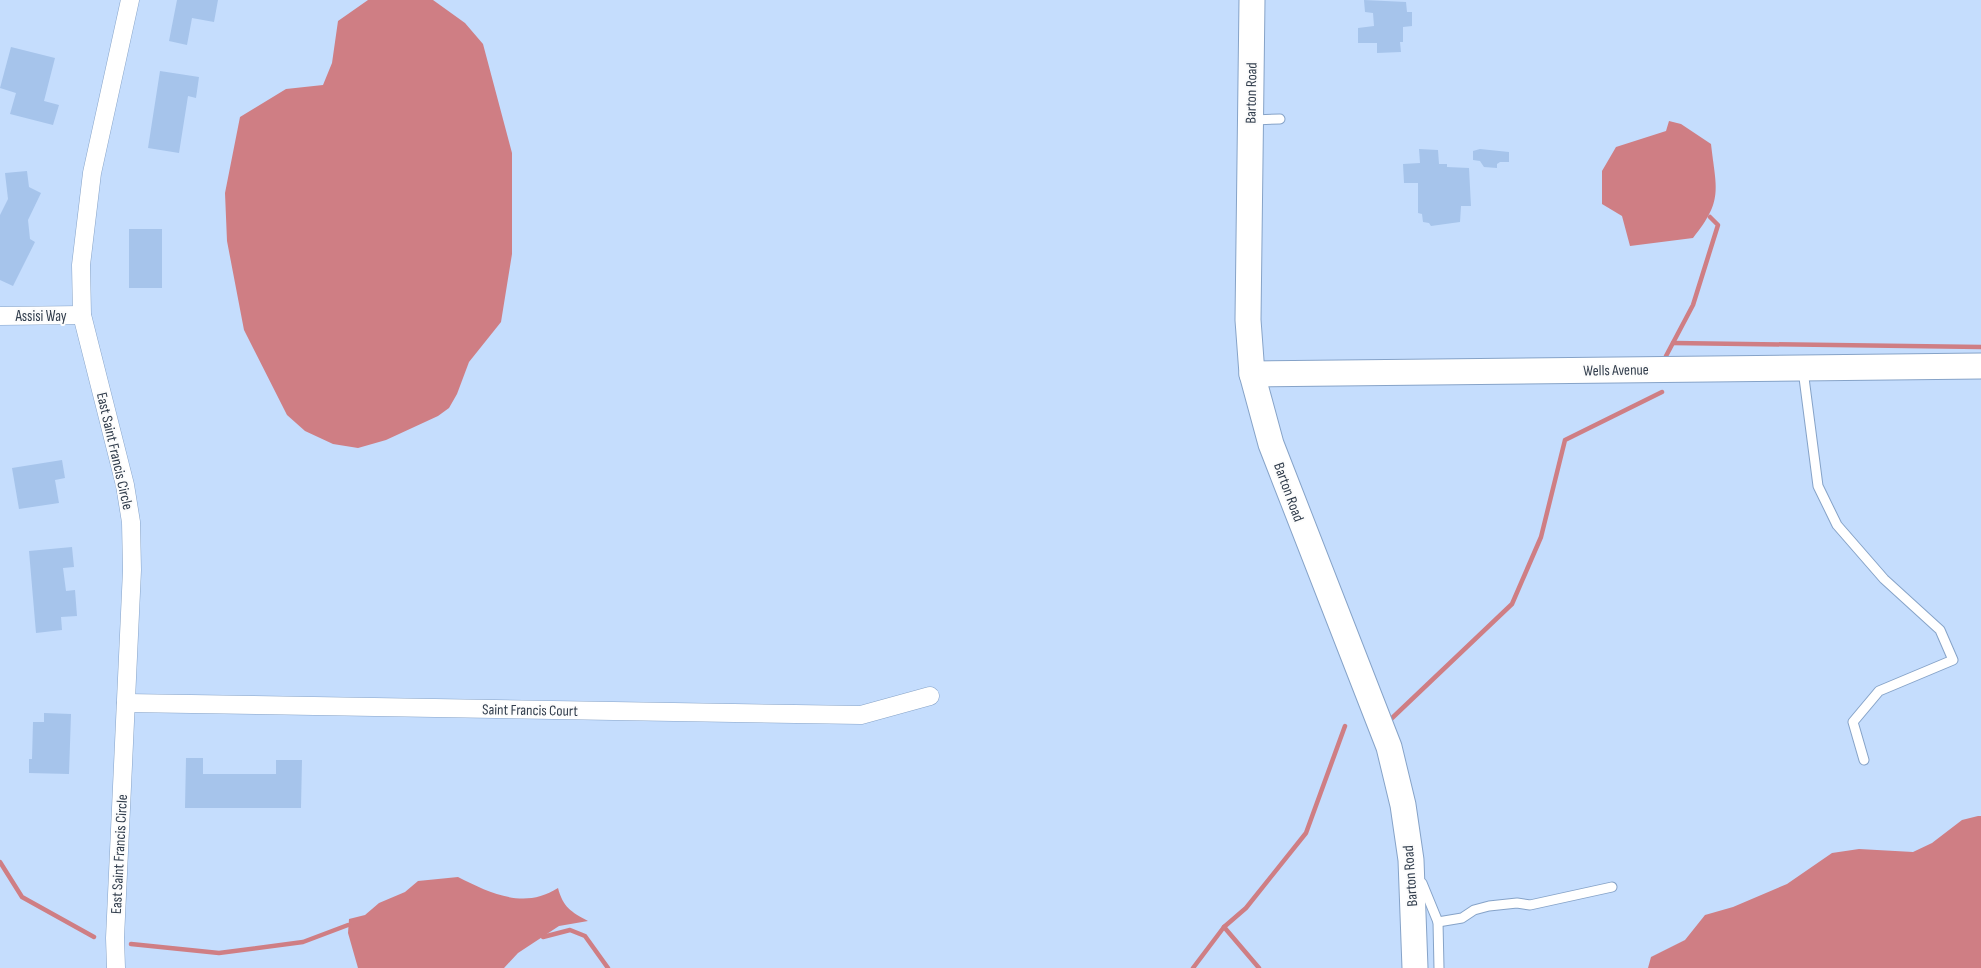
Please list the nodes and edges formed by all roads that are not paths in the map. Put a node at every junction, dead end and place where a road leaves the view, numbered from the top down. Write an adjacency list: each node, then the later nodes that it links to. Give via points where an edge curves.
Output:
1 (130, 0): 5 (street, East Saint Francis Circle, via 92,172 81,266)
2 (1252, 0): 4 (street, Barton Road)
3 (1280, 119): 4 (lane)
4 (1250, 120): 9 (street, Barton Road, via 1248,320)
5 (82, 315): 6 (street, Assisi Way); 11 (street, East Saint Francis Circle, via 125,485 131,522)
6 (0, 316)
7 (1981, 366): 8 (street, Wells Avenue)
8 (1802, 368): 9 (street, Wells Avenue); 12 (lane, via 1818,486 1838,526 1884,579 1940,630 1953,660 1879,691 1853,722)
9 (1252, 374): 13 (street, Barton Road, via 1271,444 1389,747 1403,805)
10 (930, 696): 11 (street, Saint Francis Court, via 861,714)
11 (126, 703): 16 (street, East Saint Francis Circle)
12 (1864, 760)
13 (1411, 870): 15 (lane, via 1421,878); 17 (street, Barton Road)
14 (1612, 887): 15 (lane, via 1530,905 1489,906 1462,918)
15 (1438, 922): 18 (lane)
16 (116, 968)
17 (1415, 968)
18 (1439, 968)

